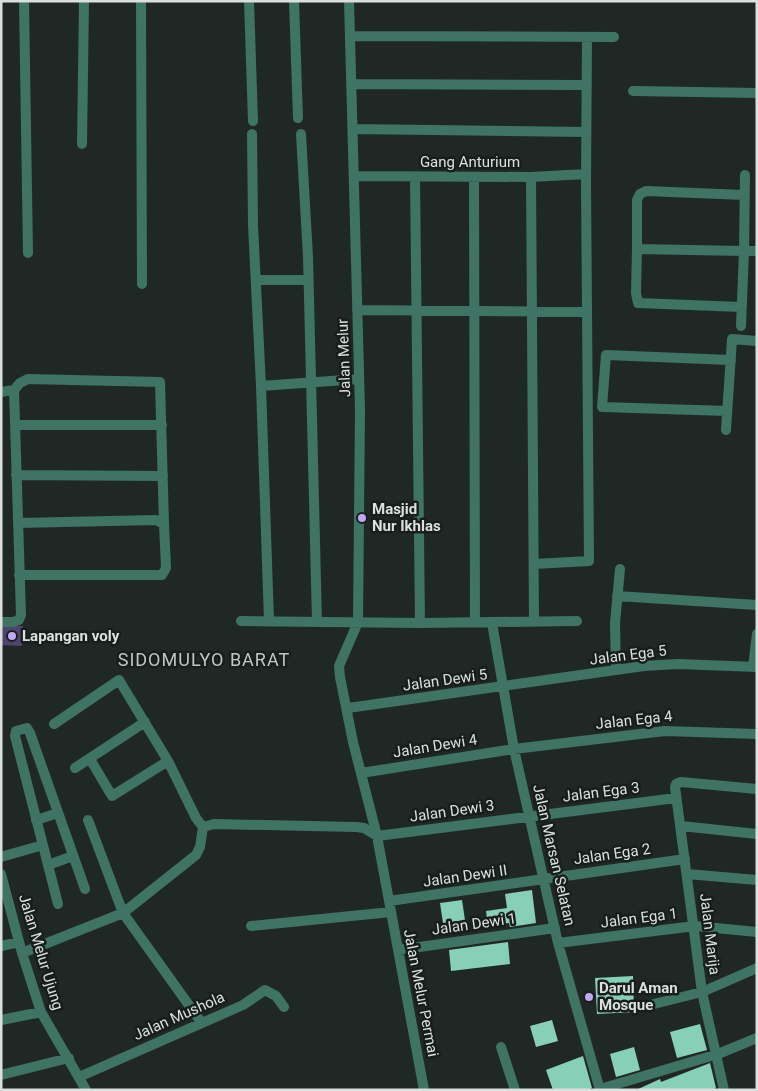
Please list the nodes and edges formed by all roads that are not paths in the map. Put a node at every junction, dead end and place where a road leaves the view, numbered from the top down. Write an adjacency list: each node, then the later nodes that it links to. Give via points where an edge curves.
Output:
1 (24, 1): 31 (street)
2 (84, 1): 20 (street)
3 (142, 1): 34 (street)
4 (249, 1): 15 (street)
5 (294, 1): 14 (street)
6 (349, 1): 7 (street, Jalan Melur)
7 (350, 36): 8 (street); 10 (street, Jalan Melur)
8 (587, 37): 9 (street); 11 (street)
9 (614, 37)
10 (351, 84): 11 (street); 16 (street, Jalan Melur)
11 (587, 84): 17 (street)
12 (633, 91): 13 (street)
13 (757, 93)
14 (298, 118)
15 (253, 120)
16 (352, 129): 17 (street); 23 (street, Jalan Melur)
17 (586, 132): 21 (street)
18 (252, 134): 32 (street)
19 (301, 134): 33 (street)
20 (82, 144)
21 (586, 174): 25 (street, Gang Anturium); 40 (street)
22 (745, 175): 27 (street)
23 (354, 176): 26 (street, Gang Anturium); 36 (street, Jalan Melur)
24 (474, 177): 25 (street, Gang Anturium); 26 (street, Gang Anturium); 38 (street)
25 (531, 177): 39 (street)
26 (415, 178): 37 (street)
27 (744, 195): 28 (street, via 646,191 640,194 637,200); 29 (street)
28 (637, 249): 29 (street); 35 (street, via 638,302)
29 (744, 251): 30 (street); 35 (street)
30 (757, 251)
31 (28, 253)
32 (256, 280): 33 (street); 46 (street)
33 (308, 280): 45 (street)
34 (142, 284)
35 (741, 307): 41 (street)
36 (357, 310): 37 (street); 44 (street, Jalan Melur)
37 (416, 310): 38 (street); 70 (street)
38 (472, 311): 39 (street); 68 (street)
39 (532, 311): 40 (street); 57 (street)
40 (587, 312): 57 (street, via 590,561)
41 (741, 326)
42 (757, 341): 43 (street, via 732,339)
43 (731, 360): 49 (street); 49 (street, via 606,355 605,364 602,407)
44 (360, 379): 45 (street); 67 (street, Jalan Melur)
45 (310, 382): 46 (street); 66 (street)
46 (261, 386): 63 (street)
47 (14, 390): 48 (street); 50 (street); 51 (street, via 28,379 160,382)
48 (1, 392)
49 (727, 411): 52 (street)
50 (15, 425): 51 (street); 53 (street)
51 (162, 425): 54 (street)
52 (726, 430)
53 (16, 475): 54 (street); 55 (street)
54 (163, 476): 56 (street)
55 (18, 523): 56 (street, via 156,520); 59 (street)
56 (164, 524): 59 (street, via 166,568 162,575)
57 (534, 564): 69 (street)
58 (620, 569): 60 (street)
59 (18, 575): 65 (street, via 21,615 19,620)
60 (617, 596): 61 (street); 74 (street)
61 (757, 605)
62 (241, 621): 63 (street)
63 (269, 621): 66 (street)
64 (577, 621): 69 (street)
65 (1, 622)
66 (317, 622): 67 (street)
67 (358, 622): 70 (street); 76 (street, Jalan Melur, via 339,666)
68 (475, 622): 70 (street); 71 (street)
69 (534, 622): 71 (street)
70 (420, 623)
71 (492, 623): 75 (street, Jalan Marsan Selatan)
72 (757, 634): 73 (street)
73 (755, 667): 74 (street, Jalan Ega 5, via 678,664)
74 (616, 670): 75 (street, Jalan Ega 5)
75 (503, 687): 76 (street, Jalan Dewi 5); 80 (street, Jalan Marsan Selatan)
76 (348, 708): 84 (street, Jalan Melur)
77 (145, 722): 78 (street, via 119,680); 81 (street); 82 (street)
78 (54, 724)
79 (757, 734): 80 (street, Jalan Ega 4, via 665,731)
80 (514, 748): 84 (street, Jalan Dewi 4); 88 (street, Jalan Marsan Selatan)
81 (90, 759): 82 (street, via 112,796); 83 (street)
82 (168, 762): 91 (street)
83 (76, 768)
84 (360, 772): 94 (street, Jalan Melur)
85 (757, 789): 86 (street, Jalan Marija, via 678,782)
86 (676, 798): 88 (street, Jalan Ega 3); 92 (street, Jalan Marija)
87 (58, 813): 89 (street); 89 (street, via 28,728 22,728 16,731 15,736); 96 (street)
88 (530, 816): 94 (street, Jalan Dewi 3); 102 (street, Jalan Marsan Selatan)
89 (36, 820): 95 (street)
90 (88, 820): 108 (street)
91 (203, 826): 94 (street, via 356,827); 108 (street, via 196,855)
92 (681, 826): 93 (street); 98 (street, Jalan Marija)
93 (757, 834)
94 (377, 836): 105 (street, Jalan Melur Permai)
95 (43, 845): 97 (street); 99 (street)
96 (73, 856): 99 (street); 104 (street)
97 (1, 857)
98 (685, 859): 101 (street, Jalan Marija); 102 (street, Jalan Ega 2)
99 (48, 865): 106 (street)
100 (1, 874): 113 (street, Jalan Melur Ujung)
101 (686, 874): 103 (street); 110 (street, Jalan Marija)
102 (544, 880): 105 (street, Jalan Dewi II); 111 (street, Jalan Marsan Selatan)
103 (757, 880)
104 (85, 889)
105 (389, 901): 107 (street, Jalan Melur Permai)
106 (58, 904)
107 (391, 912): 109 (street); 116 (street, Jalan Melur Permai)
108 (123, 913): 117 (street); 124 (street)
109 (250, 926)
110 (694, 926): 112 (street, Jalan Ega 1); 114 (street, Jalan Ega 1); 119 (street, Jalan Marija)
111 (555, 928): 114 (street, Jalan Marsan Selatan); 116 (street, Jalan Dewi 1)
112 (757, 932)
113 (19, 942): 115 (street); 117 (street, Jalan Melur Ujung)
114 (558, 943): 131 (street, Jalan Marsan Selatan)
115 (1, 946)
116 (398, 950): 133 (street, Jalan Melur Permai)
117 (22, 953): 122 (street, Jalan Melur Ujung)
118 (757, 968): 119 (street)
119 (702, 992): 120 (street); 127 (street, Jalan Marija)
120 (642, 1007)
121 (284, 1008): 124 (street, Jalan Mushola, via 276,996 265,990 243,1005)
122 (41, 1012): 123 (street); 128 (street, Jalan Melur Ujung)
123 (1, 1020)
124 (201, 1022): 130 (street, Jalan Mushola)
125 (757, 1038): 127 (street)
126 (501, 1047): 134 (street)
127 (718, 1054): 131 (street); 135 (street, Jalan Marija)
128 (69, 1058): 129 (street); 130 (street, Jalan Melur Ujung)
129 (1, 1075)
130 (79, 1077): 132 (street, Jalan Melur Ujung)
131 (600, 1089)
132 (86, 1090)
133 (424, 1090)
134 (515, 1090)
135 (724, 1090)

